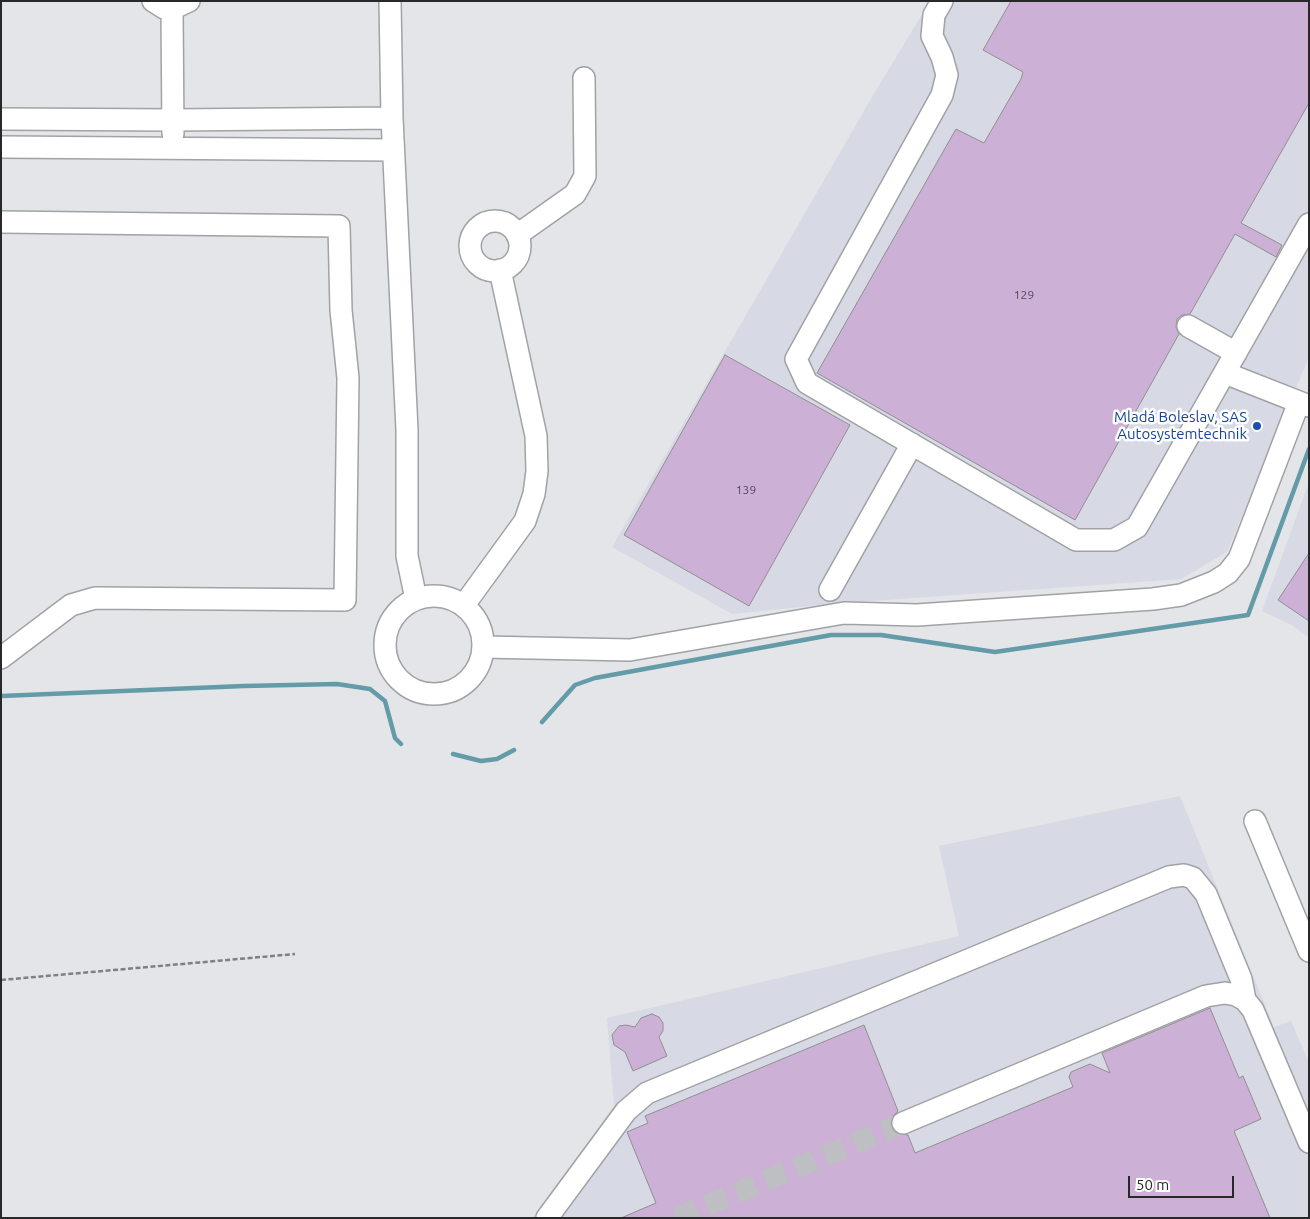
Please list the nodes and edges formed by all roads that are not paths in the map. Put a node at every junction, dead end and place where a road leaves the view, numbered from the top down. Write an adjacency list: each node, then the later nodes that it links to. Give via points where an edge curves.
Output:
1 (153, 1): 4 (street, via 164,8)
2 (390, 1): 6 (street)
3 (942, 1): 20 (street, via 934,14 932,36 946,75 942,95 796,359 807,383)
4 (181, 5): 8 (street)
5 (584, 78): 14 (street, via 585,176 575,194)
6 (392, 118): 8 (street); 11 (street)
7 (1, 119): 8 (street)
8 (173, 120): 10 (street)
9 (1, 147): 10 (street)
10 (173, 148): 11 (street)
11 (394, 150): 22 (street, via 407,430 407,556)
12 (1, 222): 25 (street, via 339,226 341,310 348,378 345,600 95,598 71,605)
13 (1309, 224): 17 (street)
14 (517, 235): 15 (street, via 518,255 514,262); 15 (street, via 510,226 494,221 486,223 474,234 470,249 478,264 492,271)
15 (500, 270): 23 (street, via 536,436 537,471 525,521)
16 (1188, 326): 17 (street)
17 (1236, 353): 18 (street)
18 (1225, 373): 19 (street); 20 (street, via 1137,527 1114,540 1076,540)
19 (1304, 404): 24 (street, via 1239,559 1228,573 1214,582 1181,595 917,616 844,613 630,650)
20 (912, 444): 21 (street)
21 (830, 590)
22 (416, 599): 23 (street, via 449,598); 24 (street, via 393,618 385,646 388,662 396,676 408,686 423,693 440,694 456,688 477,669)
23 (464, 605): 24 (street, via 481,631)
24 (483, 647)
25 (1, 658)
26 (1255, 821): 27 (street)
27 (1309, 951)
28 (1245, 1000): 29 (street, via 1225,993 1206,996); 30 (street, via 1259,1022); 31 (street, via 1241,979 1206,894 1193,878 1184,875 1169,877 647,1092 626,1111)
29 (903, 1122)
30 (1309, 1142)
31 (547, 1218)

